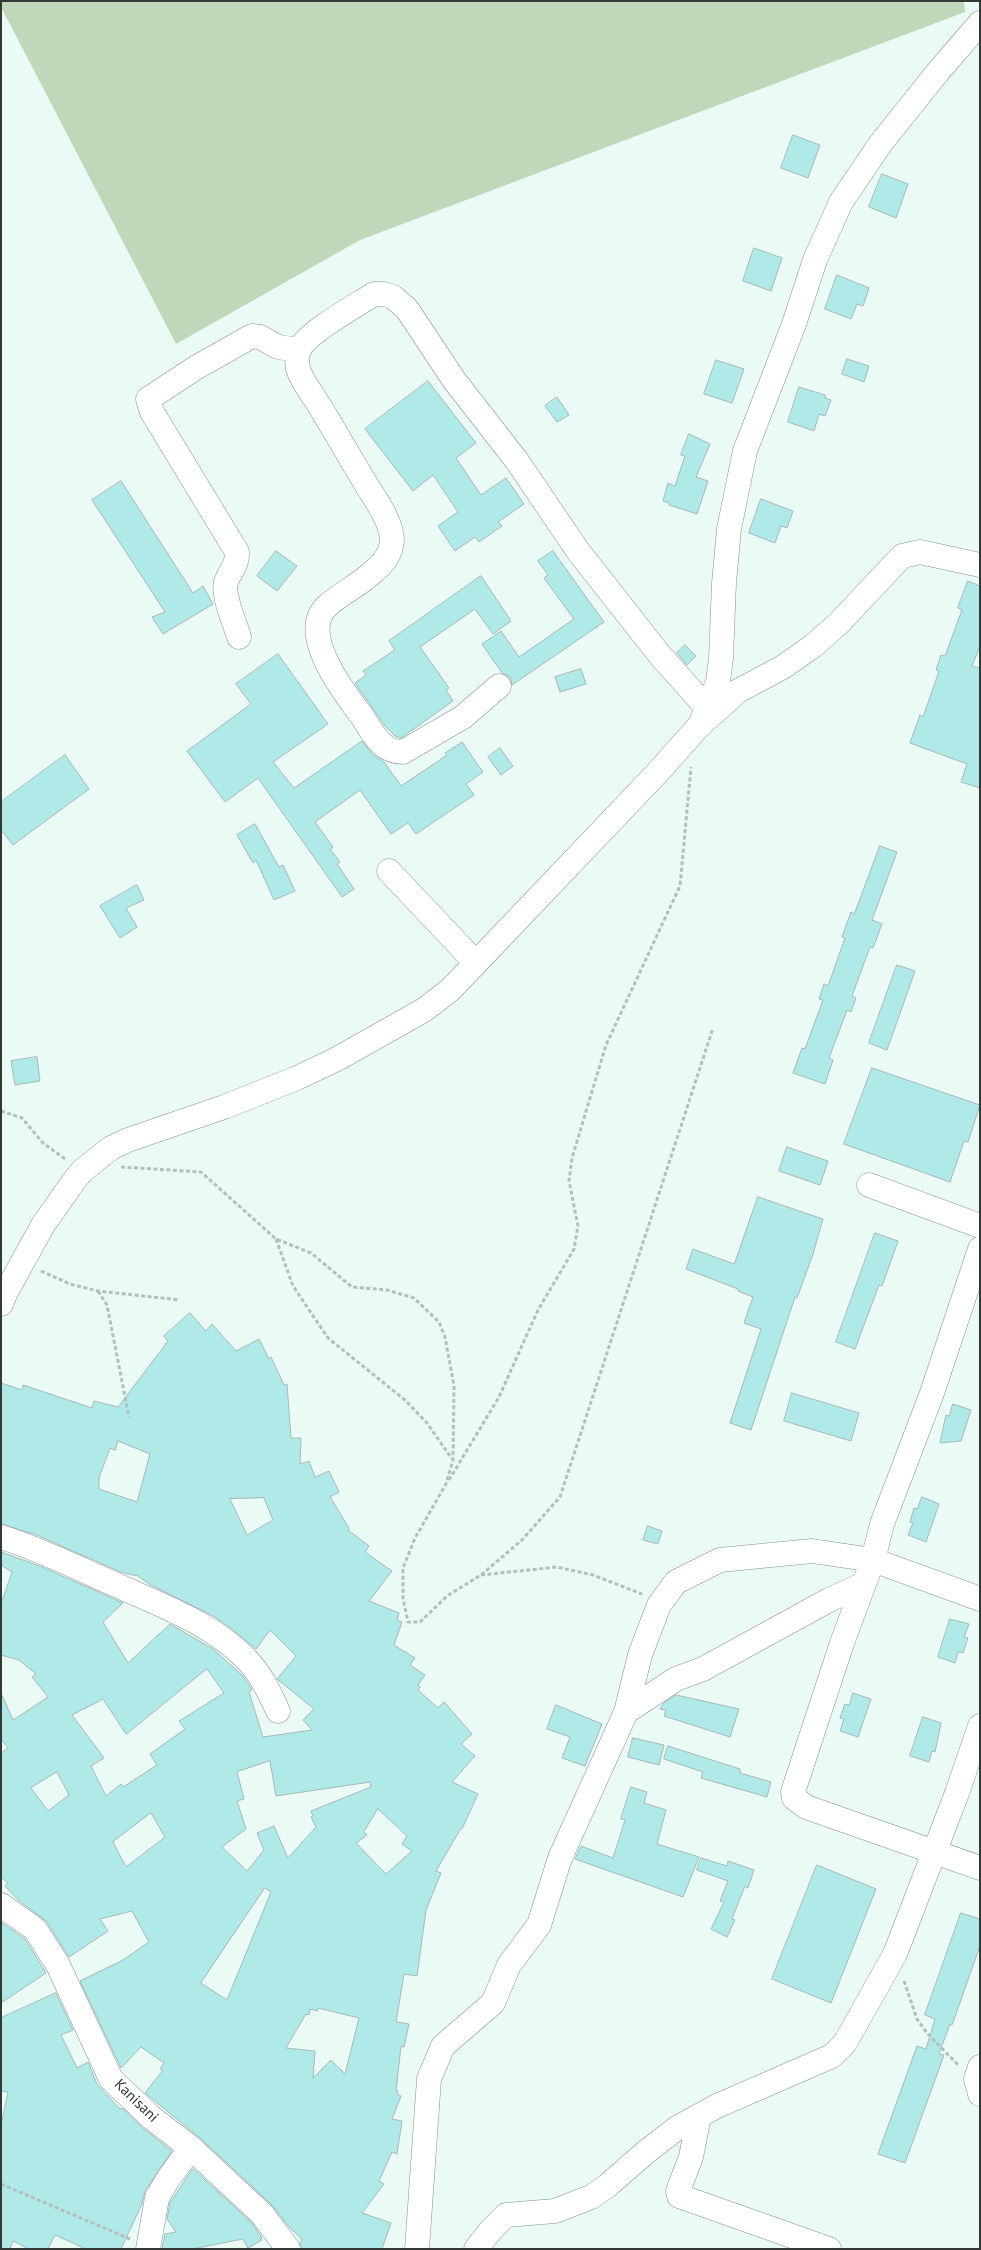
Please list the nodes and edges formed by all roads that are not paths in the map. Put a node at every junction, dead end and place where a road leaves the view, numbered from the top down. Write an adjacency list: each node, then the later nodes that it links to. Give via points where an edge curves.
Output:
1 (980, 23): 6 (street, via 882,143 841,202 815,260 745,451 729,529 718,682)
2 (299, 350): 4 (street, via 278,347 260,336 252,336 148,399 152,412 237,552 236,566 226,582 225,592); 5 (street, via 298,370 376,500 392,540 381,566 361,584 327,606 318,617 317,635 321,651 336,679 384,747 393,752 403,752 463,717); 6 (street, via 316,332 374,294 393,297 407,309 454,380 517,461 578,551 659,654)
3 (980, 565): 6 (street, via 920,552 902,556 839,624 813,646 783,667 738,691)
4 (239, 637)
5 (499, 686)
6 (703, 717): 8 (street, via 652,778)
7 (389, 870): 8 (street)
8 (476, 963): 12 (street, via 450,990 424,1010 337,1059 297,1078 111,1148 87,1167 43,1225)
9 (869, 1185): 10 (street)
10 (980, 1226)
11 (980, 1248): 14 (street, via 932,1392 882,1524)
12 (2, 1293)
13 (1, 1537): 17 (street, via 51,1555 171,1608 212,1632 249,1662)
14 (873, 1560): 15 (street); 16 (street); 18 (street, via 812,1551 720,1560 676,1582 659,1605 640,1656)
15 (864, 1584): 18 (street, via 703,1669 676,1679); 20 (street, via 804,1754 794,1785 794,1798 806,1808)
16 (980, 1599)
17 (278, 1711)
18 (626, 1712): 28 (street, via 560,1858 539,1925 509,1965 493,2003 443,2046 430,2079)
19 (980, 1726): 20 (street)
20 (933, 1852): 21 (street); 23 (street, via 895,1954 838,2051)
21 (980, 1868)
22 (1, 1905): 24 (street, Kanisani, via 35,1928 58,1965 111,2079 152,2118)
23 (699, 2116): 25 (street, via 679,2196); 29 (street, via 677,2128 591,2197 555,2211 506,2215)
24 (191, 2148): 26 (street, via 157,2198); 27 (street, Kanisani, via 262,2214)
25 (797, 2244): 30 (street)
26 (149, 2247)
27 (288, 2249)
28 (417, 2249)
29 (476, 2249)
30 (829, 2249)

